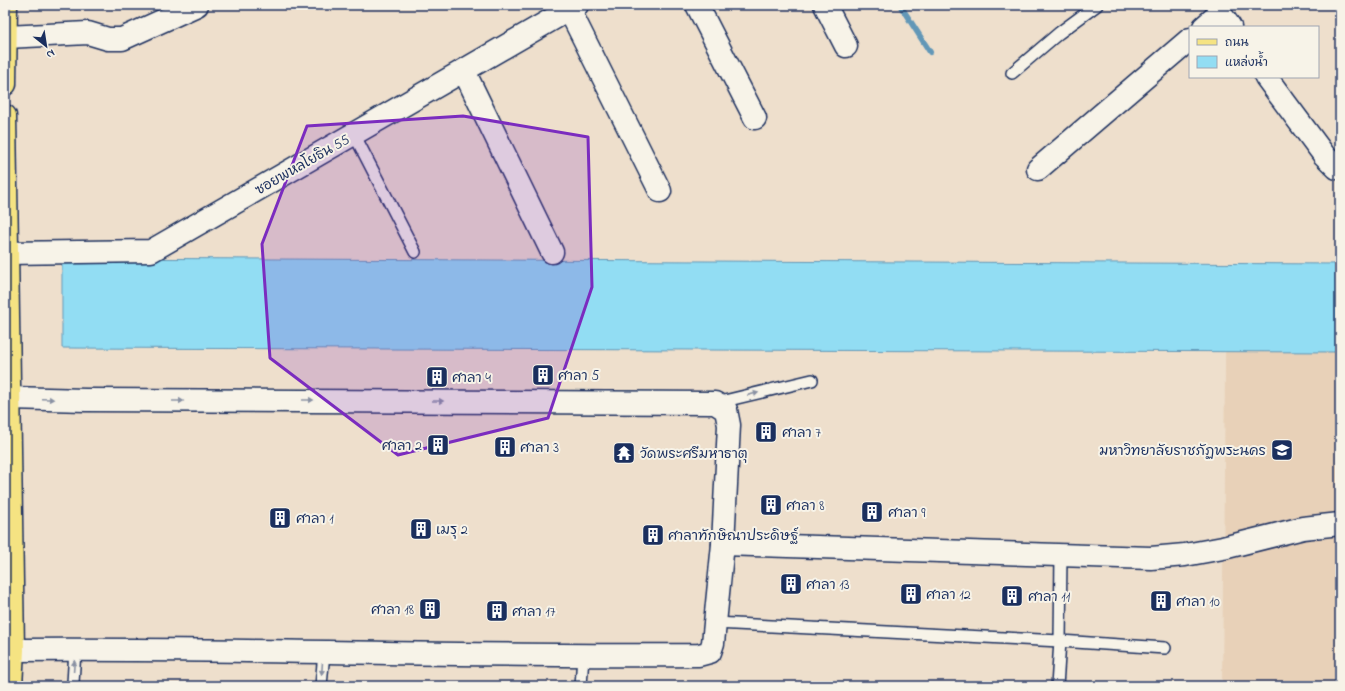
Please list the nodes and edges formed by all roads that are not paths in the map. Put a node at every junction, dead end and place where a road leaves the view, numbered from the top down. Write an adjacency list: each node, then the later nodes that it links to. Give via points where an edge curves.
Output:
1 (6, 5): 7 (main road)
2 (197, 5): 7 (street, via 122,39 108,39 88,33)
3 (697, 5): 15 (street)
4 (825, 5): 9 (street)
5 (1097, 5): 11 (lane, via 1058,33)
6 (573, 7): 10 (street, ซอยพหลโยธิน 55); 19 (street)
7 (6, 37): 13 (main road)
8 (1189, 40): 18 (street)
9 (846, 46)
10 (464, 72): 16 (street, ซอยพหลโยธิน 55); 21 (street)
11 (1012, 73)
12 (1267, 78): 17 (street, via 1324,155 1337,168)
13 (5, 84)
14 (5, 116): 22 (main road)
15 (755, 118)
16 (354, 134): 20 (lane); 22 (street, ซอยพหลโยธิน 55, via 151,251)
17 (1340, 167)
18 (1038, 170)
19 (660, 191)
20 (415, 252)
21 (552, 252)
22 (7, 253): 24 (main road)
23 (812, 380): 25 (lane, one-way to 23)
24 (9, 398): 25 (street, one-way to 25); 32 (main road)
25 (715, 403): 27 (street, via 726,410 729,424)
26 (1340, 524): 28 (street, via 1303,528 1186,555 1150,558)
27 (723, 544): 28 (street); 29 (street)
28 (1061, 555): 30 (lane)
29 (715, 623): 30 (lane); 35 (street, via 710,652)
30 (1060, 641): 31 (lane); 40 (lane)
31 (1166, 648)
32 (13, 650): 33 (street); 37 (main road)
33 (75, 650): 34 (street); 36 (lane, one-way to 33)
34 (324, 652): 35 (street); 38 (lane, one-way to 38)
35 (583, 656): 39 (lane)
36 (73, 682)
37 (11, 686)
38 (321, 686)
39 (581, 686)
40 (1057, 686)

